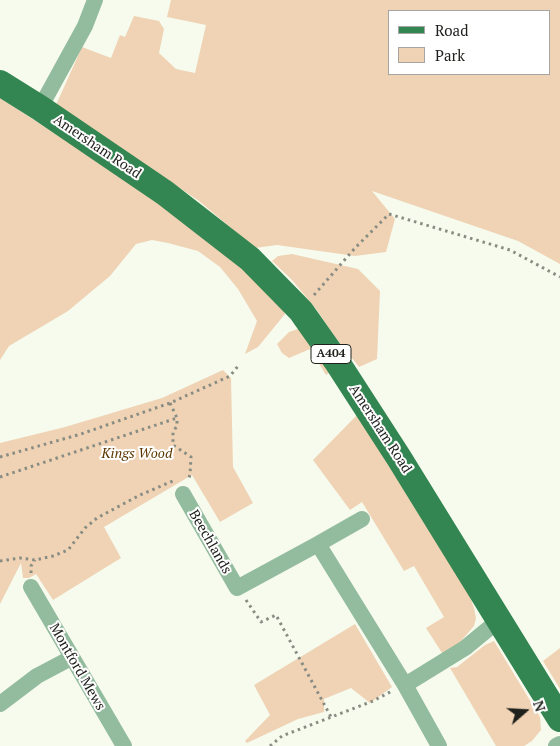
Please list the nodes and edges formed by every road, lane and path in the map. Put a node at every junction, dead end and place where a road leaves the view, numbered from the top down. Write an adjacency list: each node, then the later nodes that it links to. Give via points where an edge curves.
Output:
1 (95, 0): 3 (street, via 85,26)
2 (0, 84): 3 (main road, Amersham Road / A404)
3 (40, 108): 5 (main road, Amersham Road / A404, via 180,205 250,259)
4 (560, 276): 5 (path, via 510,250 390,214 355,248)
5 (301, 310): 18 (main road, Amersham Road / A404, via 363,402)
6 (238, 366): 7 (path, via 230,376)
7 (170, 403): 8 (path); 9 (path, via 81,434)
8 (177, 418): 10 (path, via 173,445 191,457); 11 (path)
9 (0, 457)
10 (190, 475): 12 (path); 15 (path, via 140,495 98,518 85,528 68,550 35,560)
11 (0, 477)
12 (183, 494): 17 (street, Beechlands)
13 (362, 519): 14 (street, Beechlands)
14 (318, 544): 17 (street, Beechlands); 20 (street)
15 (0, 560)
16 (31, 587): 19 (street, Montford Mews)
17 (237, 588): 22 (path, via 261,622 276,615)
18 (499, 620): 20 (street, via 465,648); 23 (main road, Amersham Road / A404)
19 (71, 658): 21 (street, via 37,676); 25 (street, Montford Mews)
20 (405, 685): 22 (path); 27 (street)
21 (0, 704)
22 (331, 717): 26 (path, via 282,736)
23 (560, 719)
24 (560, 744): 28 (street)
25 (124, 746)
26 (270, 746)
27 (439, 746)
28 (556, 746)

